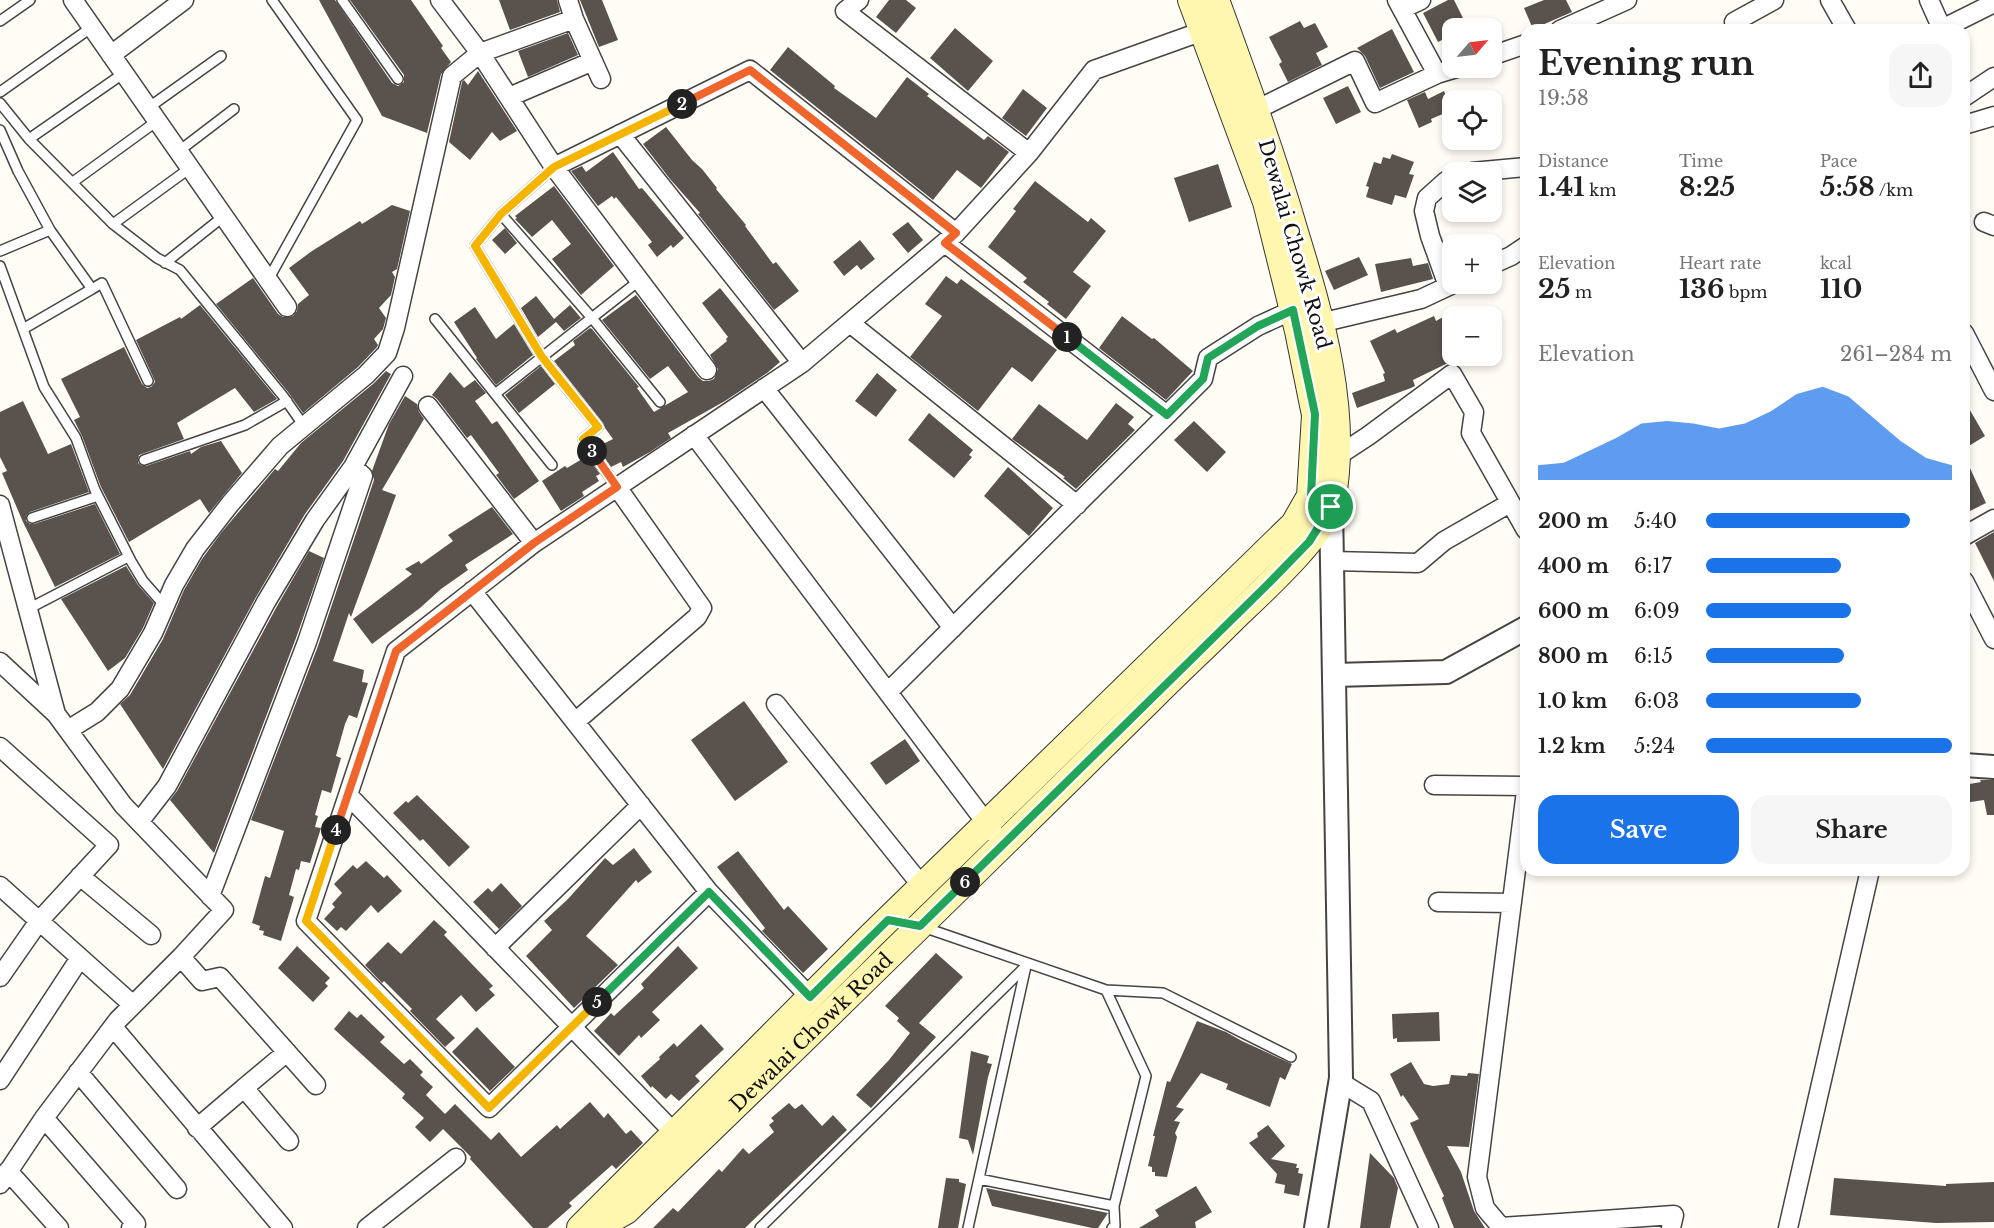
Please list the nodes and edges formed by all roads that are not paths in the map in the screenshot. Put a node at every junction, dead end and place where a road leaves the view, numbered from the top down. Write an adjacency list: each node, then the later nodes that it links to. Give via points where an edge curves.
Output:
1 (30, 0): 19 (lane)
2 (73, 0): 25 (street)
3 (184, 0): 30 (street)
4 (272, 0): 70 (lane, via 357,120)
5 (342, 0): 37 (lane)
6 (440, 0): 28 (street)
7 (568, 0): 18 (street)
8 (859, 0): 52 (street, via 845,11)
9 (1191, 0): 26 (main road, Dewalai Chowk Road)
10 (1216, 0): 26 (main road, Dewalai Chowk Road)
11 (1421, 0): 17 (street)
12 (1627, 0): 21 (street)
13 (1774, 0): 20 (street)
14 (1830, 0): 22 (street)
15 (1929, 0): 23 (street)
16 (1994, 1): 24 (street)
17 (1400, 5): 35 (street)
18 (574, 19): 28 (street); 32 (street)
19 (0, 21)
20 (1734, 22)
21 (1573, 24)
22 (1844, 24)
23 (1940, 24)
24 (1951, 24)
25 (92, 27): 30 (street); 39 (lane)
26 (1214, 27): 44 (main road, Dewalai Chowk Road); 52 (street, via 1094,70); 75 (main road, Dewalai Chowk Road, via 1266,202)
27 (1520, 46): 29 (street)
28 (480, 52): 41 (street); 94 (street, via 452,76 387,353)
29 (1502, 52)
30 (111, 55): 33 (street)
31 (221, 56): 45 (lane)
32 (593, 61): 38 (street); 41 (street)
33 (124, 73): 45 (street); 50 (lane)
34 (1442, 73): 35 (street)
35 (1437, 75): 44 (street, via 1375,103 1354,62)
36 (1994, 77): 40 (street)
37 (398, 79)
38 (601, 79)
39 (0, 92)
40 (1970, 93)
41 (509, 97): 53 (street)
42 (0, 103): 50 (lane)
43 (234, 109): 51 (lane)
44 (1256, 110): 79 (main road, Dewalai Chowk Road)
45 (153, 115): 51 (street); 57 (lane)
46 (1992, 122): 47 (street)
47 (1970, 124)
48 (0, 130): 62 (lane)
49 (620, 134): 53 (street); 63 (street, via 750,70); 83 (street)
50 (29, 140): 57 (lane)
51 (179, 152): 54 (street)
52 (1029, 153): 63 (street)
53 (554, 167): 59 (lane); 71 (street)
54 (190, 168): 60 (street); 61 (lane)
55 (1520, 168): 56 (street)
56 (1502, 169)
57 (72, 182): 61 (lane)
58 (1442, 185): 68 (street, via 1427,198 1424,211)
59 (501, 214): 76 (lane); 82 (lane, via 475,246)
60 (224, 216): 67 (lane); 70 (street)
61 (113, 224): 67 (lane)
62 (50, 230): 64 (lane); 72 (lane)
63 (951, 238): 78 (street); 93 (street)
64 (0, 251)
65 (1520, 251): 66 (street)
66 (1502, 260)
67 (165, 263): 90 (lane, via 180,270)
68 (1442, 265)
69 (0, 266): 80 (lane)
70 (268, 280): 74 (street)
71 (640, 280): 76 (lane); 84 (street)
72 (92, 289): 80 (lane); 86 (lane, via 102,283)
73 (1442, 289): 79 (street, via 1421,299)
74 (286, 308)
75 (1293, 310): 93 (street, via 1258,326 1208,358 1203,379); 102 (main road, Dewalai Chowk Road, via 1315,414)
76 (592, 318): 82 (lane); 91 (lane)
77 (435, 319): 89 (lane)
78 (850, 323): 83 (street); 105 (street)
79 (1320, 323): 96 (main road, Dewalai Chowk Road, via 1336,417)
80 (23, 329): 101 (lane, via 44,387 76,438)
81 (1970, 345): 88 (street)
82 (542, 357): 89 (lane); 100 (lane, via 598,427 583,439)
83 (802, 363): 87 (street)
84 (707, 370)
85 (403, 376): 99 (street)
86 (148, 381)
87 (764, 388): 95 (street); 117 (street)
88 (1994, 391)
89 (495, 394): 98 (lane)
90 (287, 401): 94 (lane); 97 (lane, via 245,425)
91 (660, 402)
92 (428, 406): 110 (street)
93 (1167, 415): 105 (street)
94 (304, 426): 115 (street, via 280,446 195,549)
95 (694, 435): 100 (street); 122 (street)
96 (1336, 457): 102 (main road, Dewalai Chowk Road); 103 (street, via 1452,374 1474,412 1471,433)
97 (144, 460)
98 (552, 465)
99 (353, 467): 134 (street, via 315,520 266,602 167,786); 143 (street, via 363,476 307,642)
100 (617, 487): 110 (street); 125 (street, via 702,608 697,618)
101 (98, 495): 106 (lane); 111 (lane)
102 (1321, 502): 112 (street); 135 (main road, Dewalai Chowk Road); 137 (main road, Dewalai Chowk Road, via 1309,542)
103 (1510, 503): 108 (street); 112 (street, via 1444,541 1418,563)
104 (0, 505): 116 (street)
105 (1077, 505): 117 (street)
106 (32, 518)
107 (1994, 519): 109 (street)
108 (1520, 520)
109 (1970, 533)
110 (534, 543): 113 (street)
111 (128, 557): 115 (lane); 116 (lane)
112 (1332, 561): 121 (street)
113 (472, 591): 125 (street); 132 (street, via 396,651)
114 (1970, 592): 119 (street)
115 (165, 606): 126 (street, via 120,689 97,712)
116 (28, 609): 124 (street)
117 (953, 628): 122 (street)
118 (1520, 631): 121 (street, via 1446,672)
119 (1994, 639)
120 (0, 662): 124 (street)
121 (1334, 675): 162 (street)
122 (888, 692): 135 (street)
123 (776, 704): 141 (street)
124 (56, 714): 126 (street)
125 (575, 722): 133 (street)
126 (68, 730): 134 (street)
127 (0, 747): 138 (street, via 109,845)
128 (1970, 765): 129 (street)
129 (1994, 767)
130 (1434, 785): 131 (street)
131 (1520, 786)
132 (348, 795): 149 (street); 157 (street, via 306,921 489,1108)
133 (641, 806): 142 (street); 149 (street)
134 (139, 822): 143 (street)
135 (986, 823): 137 (street); 141 (main road, Dewalai Chowk Road)
136 (1520, 839): 145 (street)
137 (1003, 845): 147 (main road, Dewalai Chowk Road)
138 (80, 876): 146 (street); 148 (street)
139 (1869, 876): 186 (street)
140 (0, 886): 146 (street)
141 (922, 886): 147 (main road, Dewalai Chowk Road)
142 (709, 892): 154 (street); 157 (street)
143 (210, 896): 150 (street, via 224,910)
144 (1438, 902): 145 (street)
145 (1512, 903): 185 (street, via 1477,1177 1485,1208 1501,1227 1674,1215)
146 (39, 921): 151 (street); 152 (street)
147 (904, 923): 153 (lane); 154 (main road, Dewalai Chowk Road); 168 (main road, Dewalai Chowk Road)
148 (151, 935)
149 (495, 948): 157 (street)
150 (181, 957): 155 (street); 158 (street, via 202,981 220,976)
151 (80, 958): 155 (street); 161 (street)
152 (1, 972)
153 (1106, 990): 159 (lane, via 1163,993); 173 (lane, via 1146,1076)
154 (810, 997): 168 (main road, Dewalai Chowk Road)
155 (133, 1005): 156 (street)
156 (113, 1027): 160 (street); 166 (street)
157 (571, 1027): 168 (street)
158 (287, 1053): 163 (street); 164 (street)
159 (1291, 1057)
160 (78, 1072): 165 (street); 172 (street)
161 (0, 1080)
162 (1340, 1082): 183 (street); 184 (street, via 1371,1101)
163 (316, 1085)
164 (244, 1088): 166 (street); 167 (street)
165 (44, 1118): 170 (street); 175 (street, via 135,1224)
166 (198, 1128): 176 (street)
167 (289, 1141)
168 (682, 1141): 178 (main road, Dewalai Chowk Road); 179 (main road, Dewalai Chowk Road, via 626,1211)
169 (456, 1158): 177 (street)
170 (4, 1178): 174 (street)
171 (979, 1179): 173 (lane); 180 (lane, via 1026,966); 181 (lane)
172 (177, 1189)
173 (1114, 1206): 182 (lane)
174 (59, 1228)
175 (131, 1228)
176 (283, 1228)
177 (366, 1228)
178 (580, 1228)
179 (596, 1228)
180 (760, 1228)
181 (968, 1228)
182 (1112, 1228)
183 (1316, 1228)
184 (1428, 1228)
185 (1671, 1228)
186 (1788, 1228)

